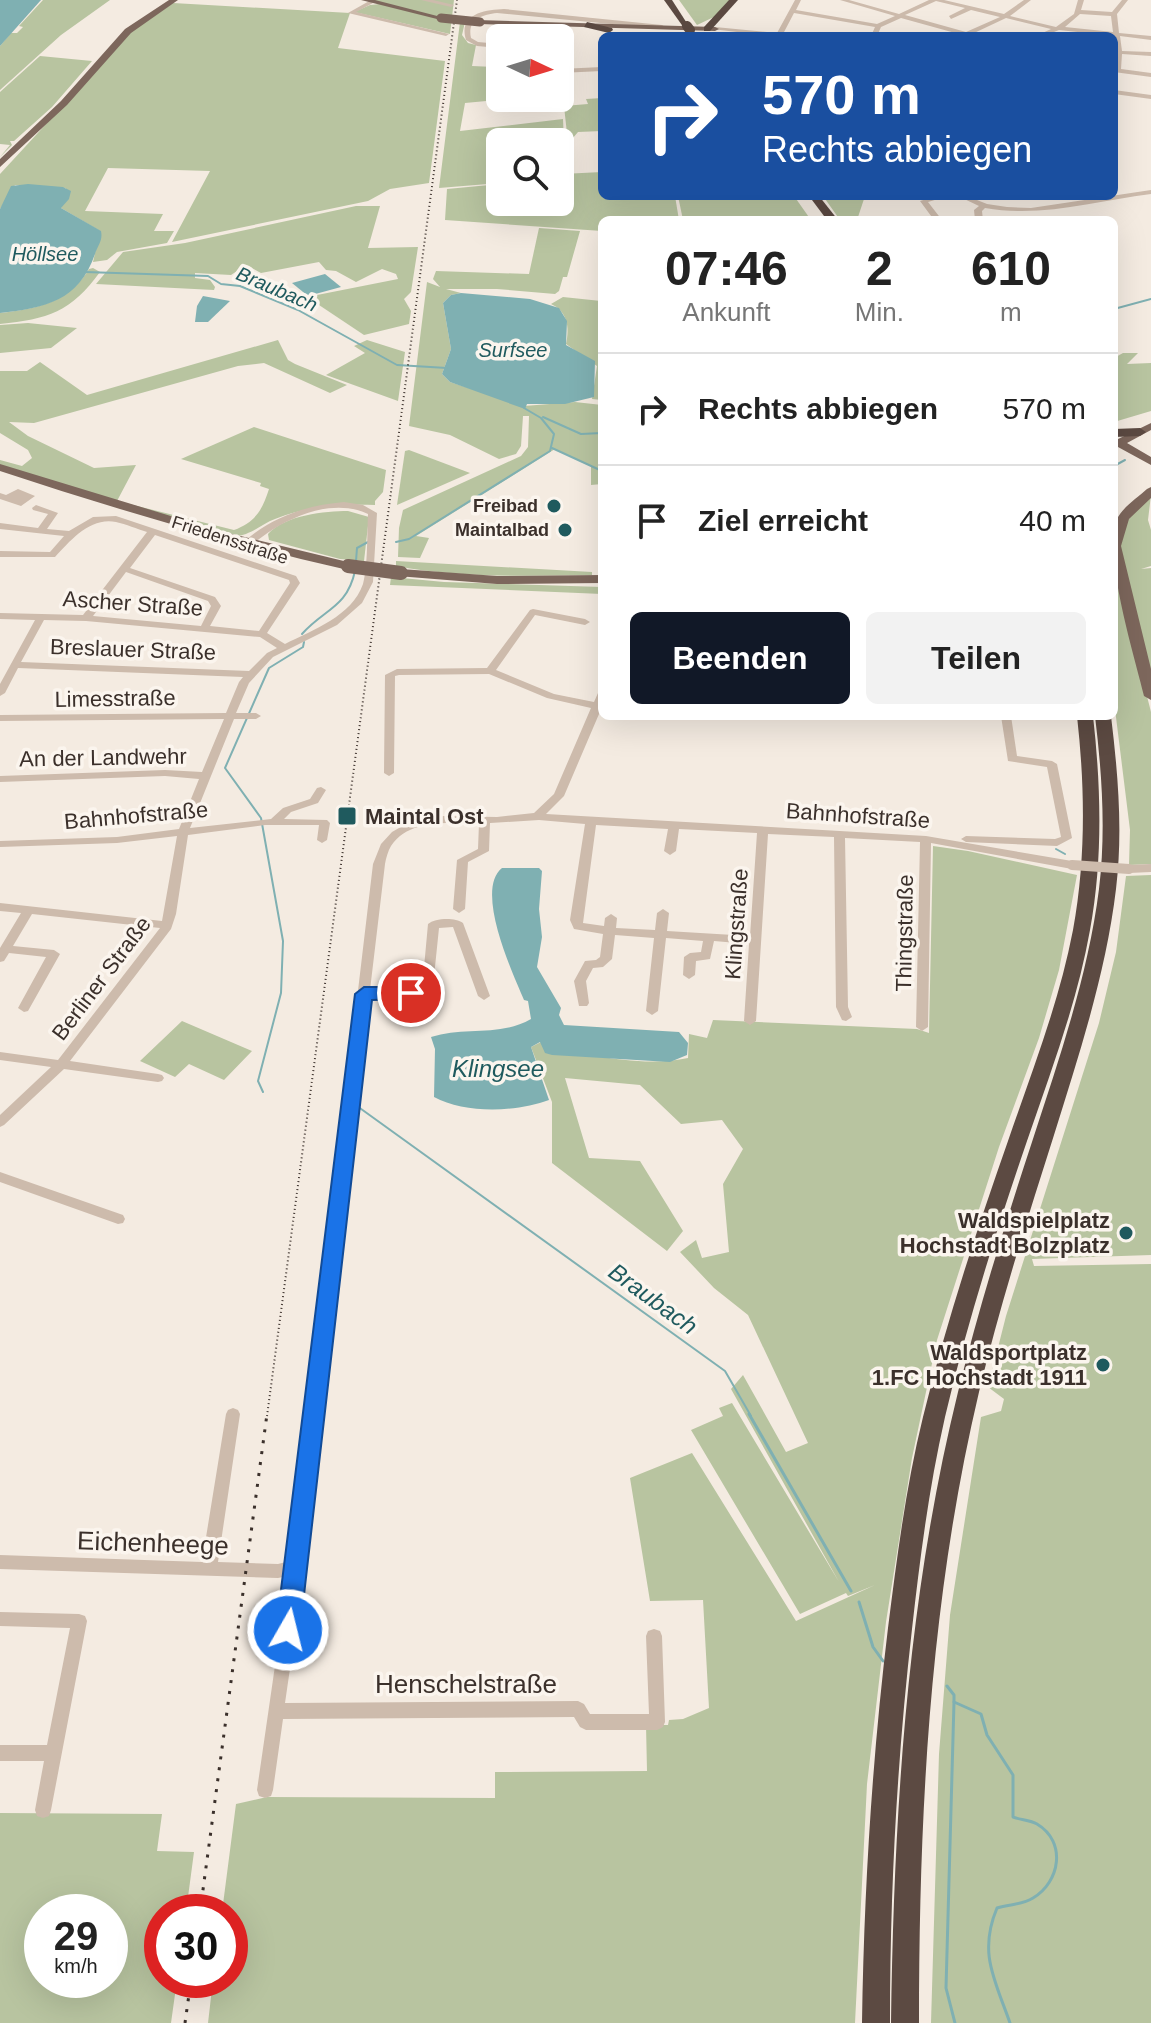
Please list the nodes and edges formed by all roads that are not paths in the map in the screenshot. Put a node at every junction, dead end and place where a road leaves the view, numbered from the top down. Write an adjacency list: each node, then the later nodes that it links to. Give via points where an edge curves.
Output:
1 (172, 0): 54 (main road, via 128,31 64,103)
2 (424, 0): 16 (street)
3 (524, 0): 19 (street)
4 (657, 0): 32 (highway)
5 (735, 0): 29 (highway)
6 (798, 0): 18 (street)
7 (843, 0): 15 (street)
8 (862, 0): 15 (street)
9 (935, 0): 17 (street); 23 (street)
10 (1027, 0): 22 (street)
11 (1081, 0): 20 (street)
12 (1125, 0): 21 (street)
13 (368, 1): 25 (main road, bridge, via 441,18); 42 (street, via 351,13)
14 (670, 2): 32 (highway)
15 (854, 4): 23 (street)
16 (451, 5)
17 (970, 8): 22 (street); 24 (street)
18 (792, 11): 27 (street); 35 (street)
19 (514, 12): 25 (street, via 492,12); 30 (street)
20 (1080, 12): 21 (street); 31 (street)
21 (1114, 14): 41 (street)
22 (1005, 16): 31 (street); 38 (street)
23 (897, 17): 27 (street); 37 (street)
24 (951, 17)
25 (477, 20): 26 (main road); 45 (street, via 466,26 467,38)
26 (587, 25): 30 (highway)
27 (878, 26): 36 (street)
28 (662, 27): 29 (main road); 30 (main road); 30 (street, via 642,23)
29 (714, 27): 33 (highway)
30 (613, 28)
31 (1058, 28): 39 (street); 40 (street)
32 (685, 30)
33 (733, 31): 34 (street)
34 (745, 32)
35 (782, 32)
36 (876, 32)
37 (958, 32)
38 (976, 32)
39 (1048, 32)
40 (1088, 32)
41 (1116, 32)
42 (446, 34)
43 (1118, 36): 44 (street)
44 (1151, 38)
45 (486, 46)
46 (1118, 52): 47 (street)
47 (1151, 54)
48 (598, 69): 49 (street)
49 (574, 70)
50 (1118, 70): 51 (street)
51 (1151, 75)
52 (1118, 93): 53 (street)
53 (1151, 97)
54 (0, 161)
55 (1151, 192): 56 (street)
56 (1118, 198)
57 (817, 200): 62 (highway)
58 (928, 200): 63 (street, via 924,201)
59 (971, 200): 61 (street)
60 (1104, 200): 61 (street, via 1046,210)
61 (984, 205): 64 (street)
62 (830, 216)
63 (935, 216)
64 (979, 216)
65 (1146, 429): 66 (highway)
66 (1118, 440)
67 (1118, 442): 69 (main road)
68 (1118, 442): 69 (main road, via 1140,448)
69 (1151, 462)
70 (0, 467): 79 (main road)
71 (1151, 491): 77 (main road, via 1123,518)
72 (36, 508): 75 (street, via 54,513)
73 (0, 526): 75 (street)
74 (266, 527): 79 (street); 80 (street, via 264,541); 91 (street, via 324,507 367,508 374,515 368,582 359,601 334,623)
75 (40, 531): 78 (street)
76 (153, 531): 78 (street, Friedensstraße, via 104,518); 82 (street); 90 (street, Friedensstraße, via 296,580)
77 (1118, 533)
78 (71, 534): 81 (street, Friedensstraße, via 52,555)
79 (248, 543): 80 (main road)
80 (281, 551): 84 (main road, bridge, via 401,573 515,581)
81 (0, 554)
82 (125, 569): 87 (street); 89 (street, via 212,599 216,606)
83 (1118, 572): 96 (main road)
84 (598, 579)
85 (0, 616): 86 (street, Ascher Straße)
86 (41, 617): 87 (street, Ascher Straße); 92 (street)
87 (86, 618): 89 (street, Ascher Straße)
88 (585, 622): 93 (street, via 533,612)
89 (204, 629): 90 (street, Ascher Straße)
90 (262, 634): 91 (street)
91 (283, 647): 94 (street)
92 (15, 665): 94 (street, Breslauer Straße); 95 (street)
93 (490, 671): 97 (street, via 551,696); 105 (street, via 390,675)
94 (249, 674): 99 (street, Berliner Straße)
95 (0, 693)
96 (1151, 696)
97 (598, 700)
98 (598, 705): 109 (street, via 559,796)
99 (230, 716): 100 (street, Limesstraße); 101 (street, Limesstraße); 106 (street, Berliner Straße)
100 (250, 716)
101 (0, 718)
102 (1007, 720): 118 (street, via 1012,759 1052,764 1066,840)
103 (1085, 720): 159 (highway, via 1092,815 1076,959 954,1337 911,1537 885,1771)
104 (1104, 720): 160 (highway, via 1112,817 1108,890 1096,962 982,1340 939,1544 917,1728)
105 (389, 773)
106 (206, 776): 107 (street, An der Landwehr); 115 (street, Berliner Straße)
107 (0, 779)
108 (321, 790): 112 (street, Bahnhofstraße, via 314,801)
109 (543, 812): 110 (street, Bahnhofstraße); 111 (street, Bahnhofstraße)
110 (485, 820): 124 (street, via 483,851 463,860); 134 (street, Bahnhofstraße, via 424,822 397,833 385,846)
111 (591, 820): 113 (street, Bahnhofstraße); 127 (street, via 576,923 581,928)
112 (265, 822): 115 (street, Bahnhofstraße); 119 (street, Bahnhofstraße, via 323,822)
113 (674, 825): 114 (street, Bahnhofstraße, via 721,834); 121 (street)
114 (763, 829): 116 (street, Bahnhofstraße); 131 (street, Klingstraße)
115 (183, 832): 120 (street, Bahnhofstraße); 128 (street, Berliner Straße)
116 (839, 834): 117 (street, Bahnhofstraße); 139 (street)
117 (926, 839): 122 (street, Bahnhofstraße, bridge, via 1072,865); 141 (street, Thingstraße)
118 (966, 839)
119 (322, 840)
120 (0, 844)
121 (670, 851)
122 (1151, 868)
123 (0, 907): 125 (street)
124 (459, 909)
125 (29, 910): 128 (street); 132 (street)
126 (663, 913): 129 (street)
127 (610, 924): 129 (street); 136 (street, via 606,959 589,964 580,981)
128 (167, 925): 143 (street, Berliner Straße)
129 (660, 934): 130 (street); 138 (street)
130 (709, 937): 131 (street); 133 (street, via 706,956 690,957)
131 (755, 940): 140 (street, Klingstraße)
132 (3, 953): 137 (street, via 54,954)
133 (689, 975)
134 (364, 994): 135 (street, via 428,993 434,924 457,923); 149 (street)
135 (484, 996)
136 (583, 1003)
137 (24, 1008)
138 (652, 1011)
139 (846, 1017)
140 (750, 1021)
141 (922, 1027)
142 (0, 1056): 143 (street)
143 (61, 1065): 144 (street); 145 (street, Berliner Straße)
144 (158, 1078)
145 (0, 1122)
146 (0, 1177): 147 (street)
147 (118, 1219)
148 (233, 1414): 151 (street)
149 (298, 1558): 151 (street, Eichenheege, via 291,1568 278,1571); 154 (street)
150 (0, 1562): 151 (street, Eichenheege)
151 (209, 1568)
152 (0, 1619): 156 (street, via 79,1621)
153 (654, 1636): 154 (street, Henschelstraße, via 657,1722 586,1722 578,1709)
154 (276, 1711): 157 (street)
155 (0, 1753): 156 (street)
156 (54, 1753): 158 (street)
157 (265, 1790)
158 (43, 1810)
159 (876, 2023)
160 (905, 2023)

